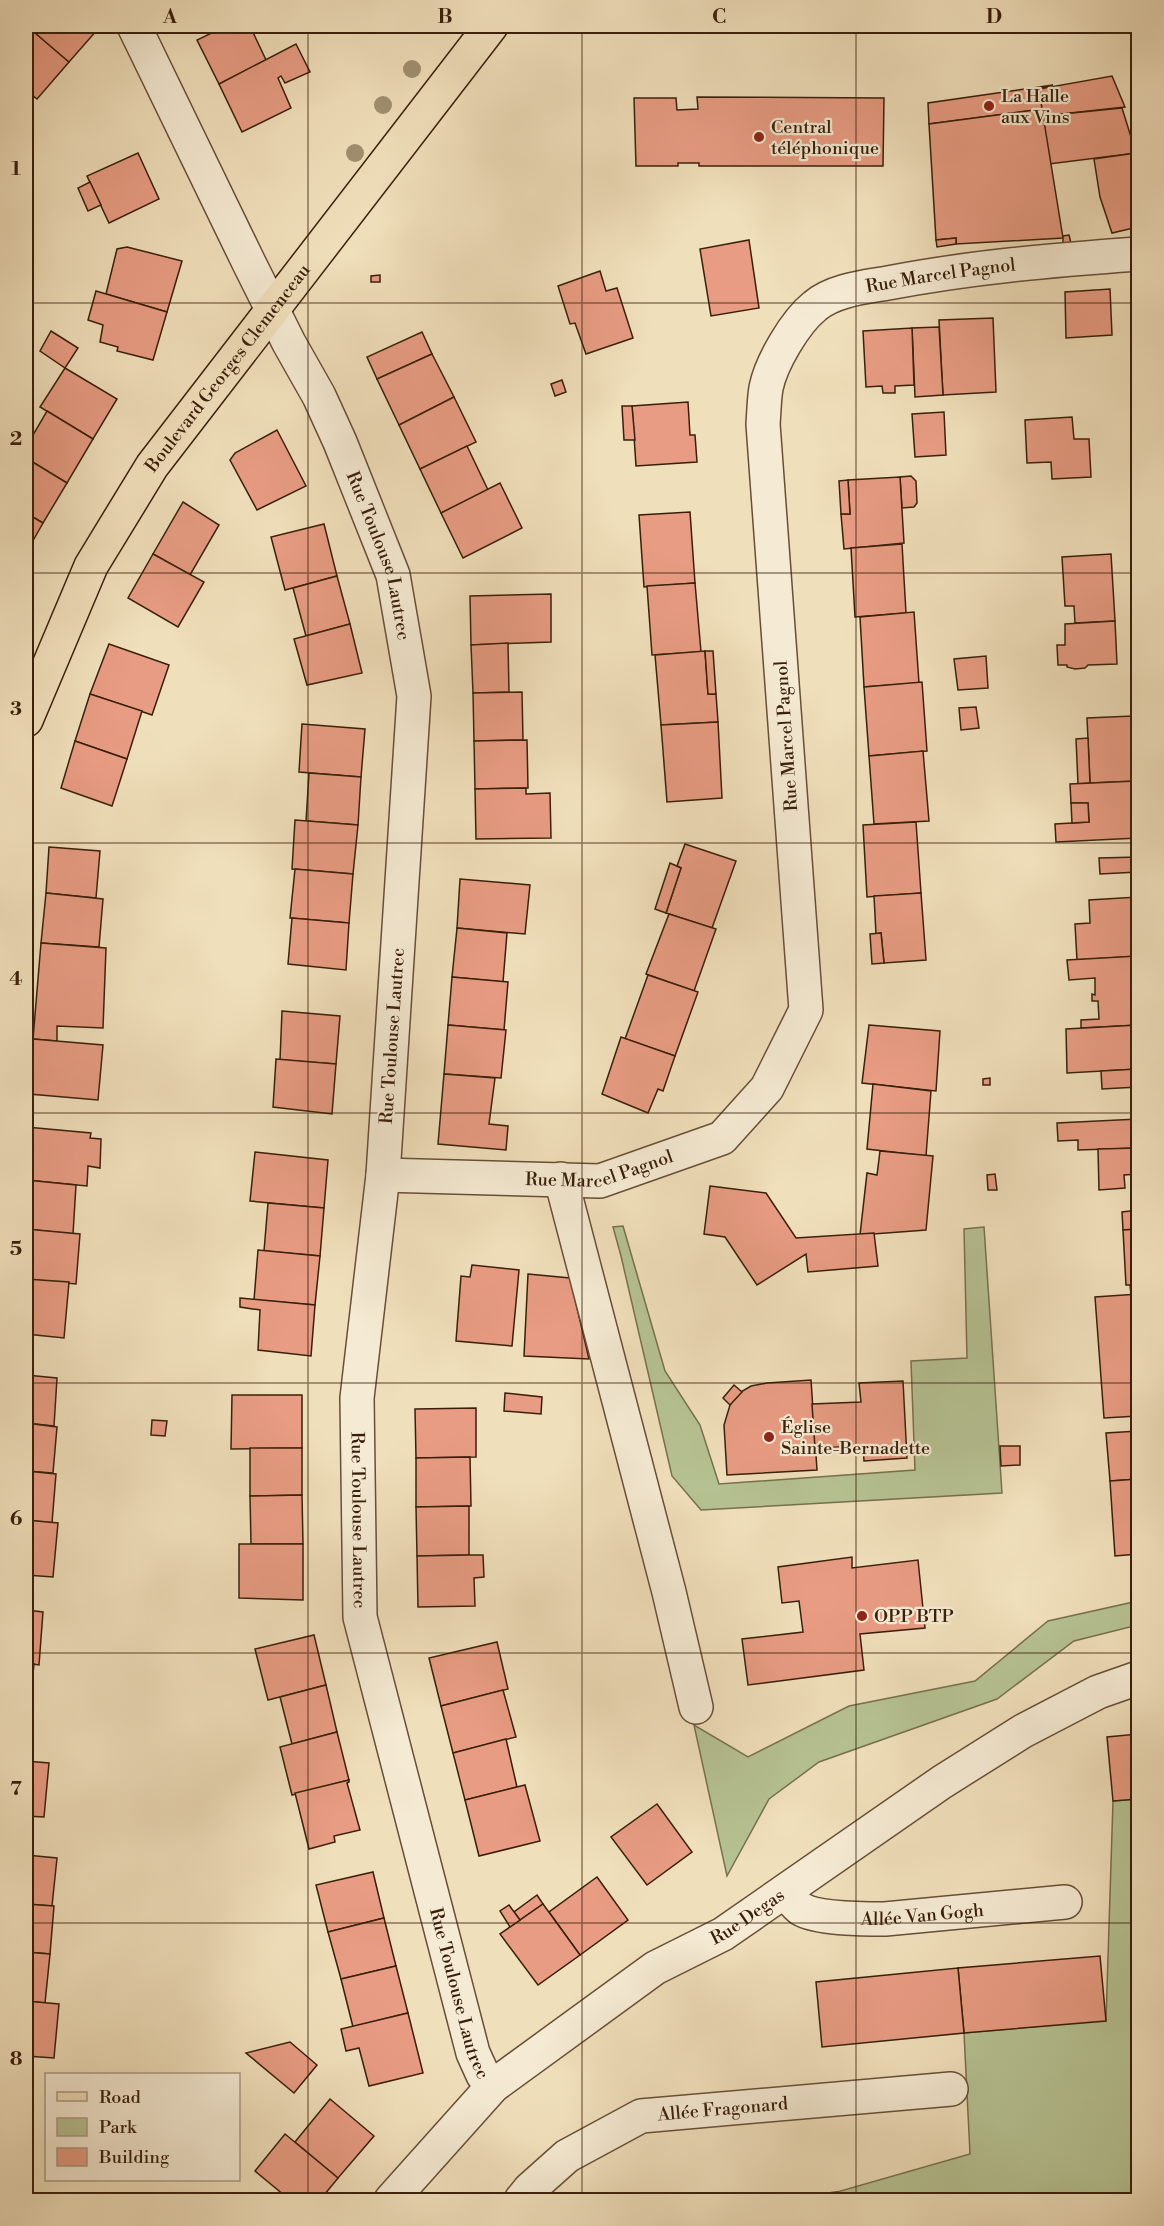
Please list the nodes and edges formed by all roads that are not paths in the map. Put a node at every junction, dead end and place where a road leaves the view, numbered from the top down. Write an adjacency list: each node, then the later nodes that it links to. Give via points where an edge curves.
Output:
1 (134, 26): 5 (street, Rue Toulouse Lautrec)
2 (506, 26): 3 (main road, Boulevard Georges Clemenceau)
3 (484, 35): 5 (main road, Boulevard Georges Clemenceau)
4 (1138, 254): 8 (street, Rue Marcel Pagnol, via 948,271 868,287 841,293 815,305 795,327 766,386 763,424 806,1010 767,1088 722,1138 600,1181)
5 (272, 308): 6 (main road, Boulevard Georges Clemenceau, via 152,466 91,566); 7 (street, Rue Toulouse Lautrec, via 332,423 393,575 414,696)
6 (26, 720)
7 (383, 1175): 8 (street, Rue Marcel Pagnol); 13 (street, Rue Toulouse Lautrec, via 357,1398 360,1617 473,2053)
8 (561, 1179): 10 (street)
9 (1138, 1678): 11 (street, Rue Degas, via 1098,1692 1023,1731 942,1782)
10 (696, 1707)
11 (785, 1892): 12 (street, Allée Van Gogh, via 802,1910 856,1919); 13 (street, Rue Degas, via 723,1934 655,1968)
12 (1065, 1902)
13 (493, 2086): 15 (street, Rue Degas)
14 (951, 2089): 16 (street, Allée Fragonard, via 640,2116 567,2156)
15 (391, 2200)
16 (521, 2200)

